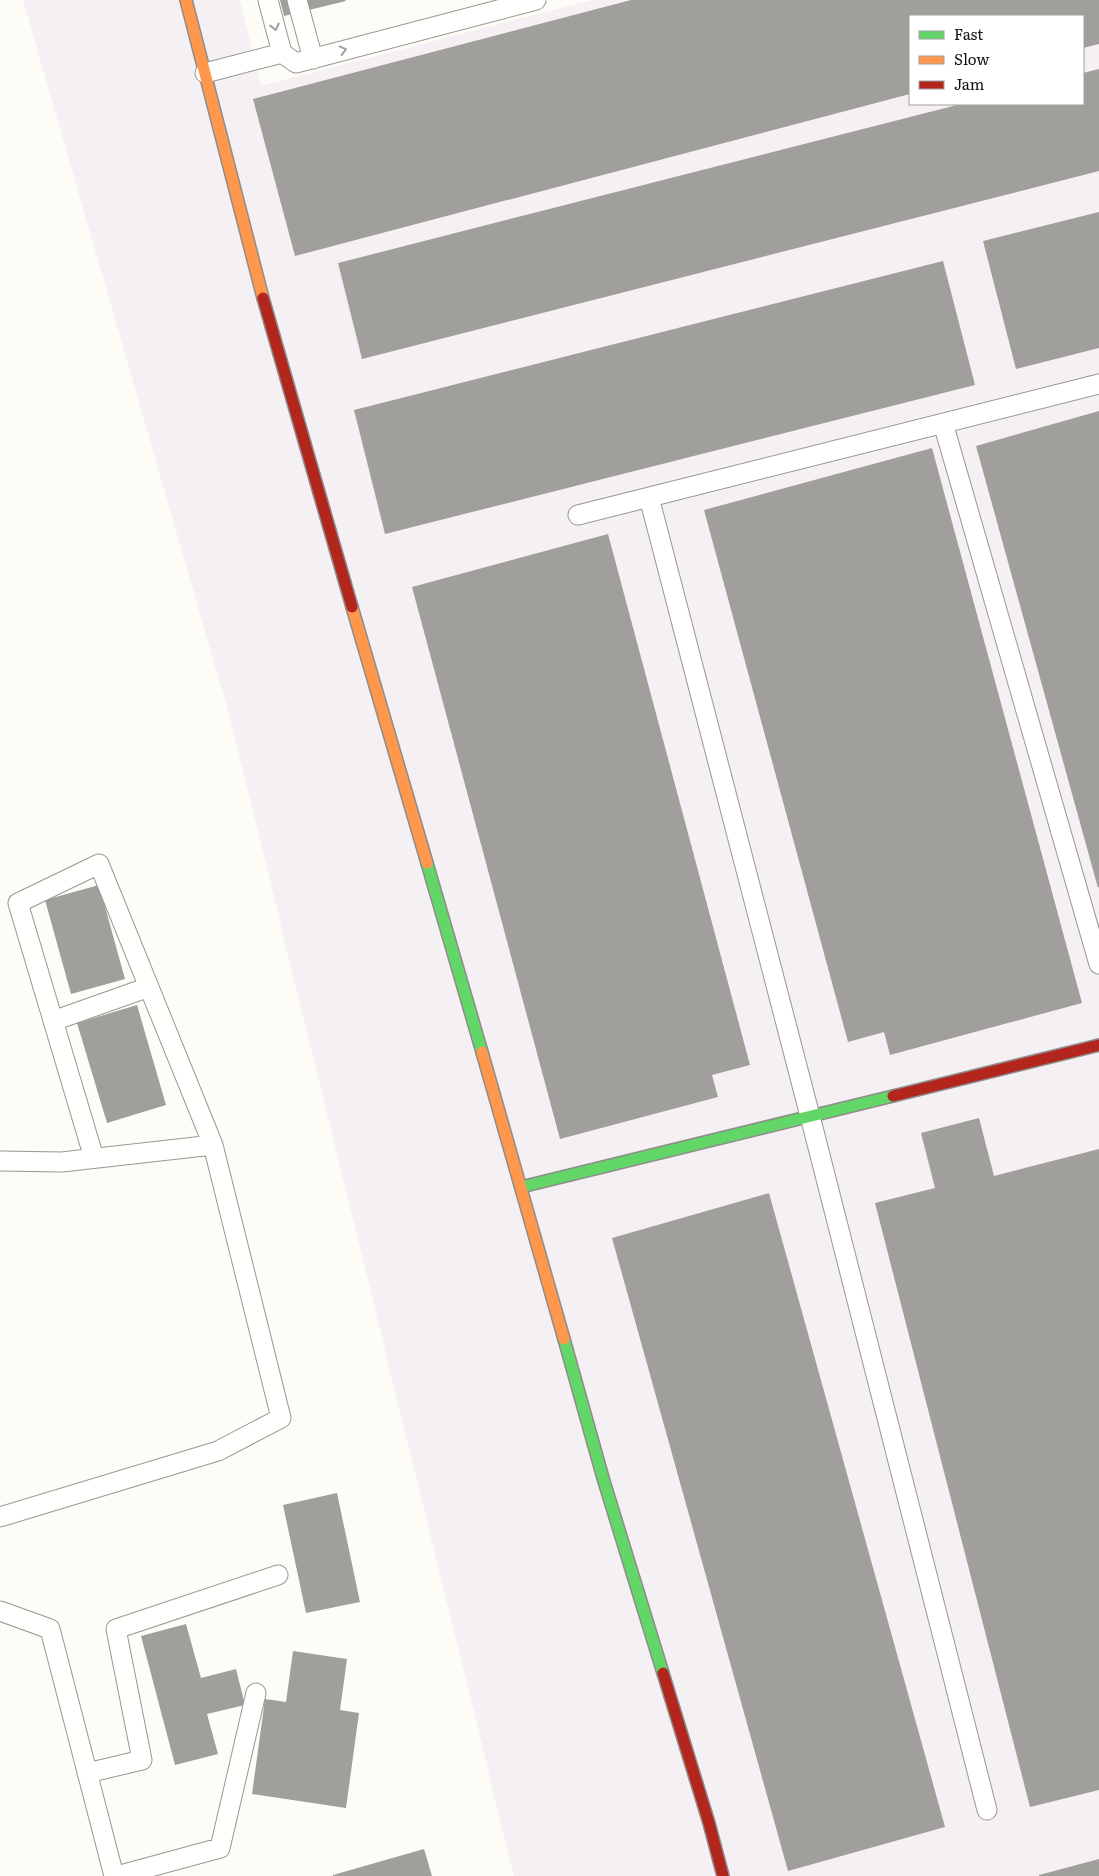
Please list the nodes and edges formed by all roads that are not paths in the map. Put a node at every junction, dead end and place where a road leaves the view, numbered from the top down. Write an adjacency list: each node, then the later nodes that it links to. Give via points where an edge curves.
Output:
1 (186, 0): 7 (street)
2 (268, 0): 5 (lane, one-way to 5)
3 (297, 0): 6 (lane)
4 (536, 0): 6 (lane, one-way to 4)
5 (282, 53): 6 (lane, via 296,63); 7 (lane)
6 (312, 58)
7 (205, 73): 20 (street, via 268,317)
8 (1099, 384): 9 (lane)
9 (943, 423): 10 (lane); 12 (lane)
10 (649, 497): 11 (lane); 16 (lane)
11 (578, 515)
12 (1099, 964)
13 (149, 987): 14 (lane); 14 (lane, via 99,864 18,903); 17 (lane)
14 (53, 1021): 18 (lane)
15 (1099, 1045): 16 (street)
16 (810, 1116): 20 (street); 26 (lane)
17 (213, 1145): 18 (lane); 21 (lane, via 281,1418 218,1451)
18 (94, 1158): 19 (lane, via 62,1162)
19 (0, 1161)
20 (521, 1187): 28 (street, via 606,1488)
21 (0, 1517)
22 (278, 1575): 25 (lane, via 116,1629 142,1760)
23 (0, 1611): 25 (lane, via 50,1629)
24 (256, 1693): 27 (lane, via 220,1848)
25 (87, 1773): 27 (lane)
26 (987, 1810)
27 (116, 1876)
28 (723, 1876)

